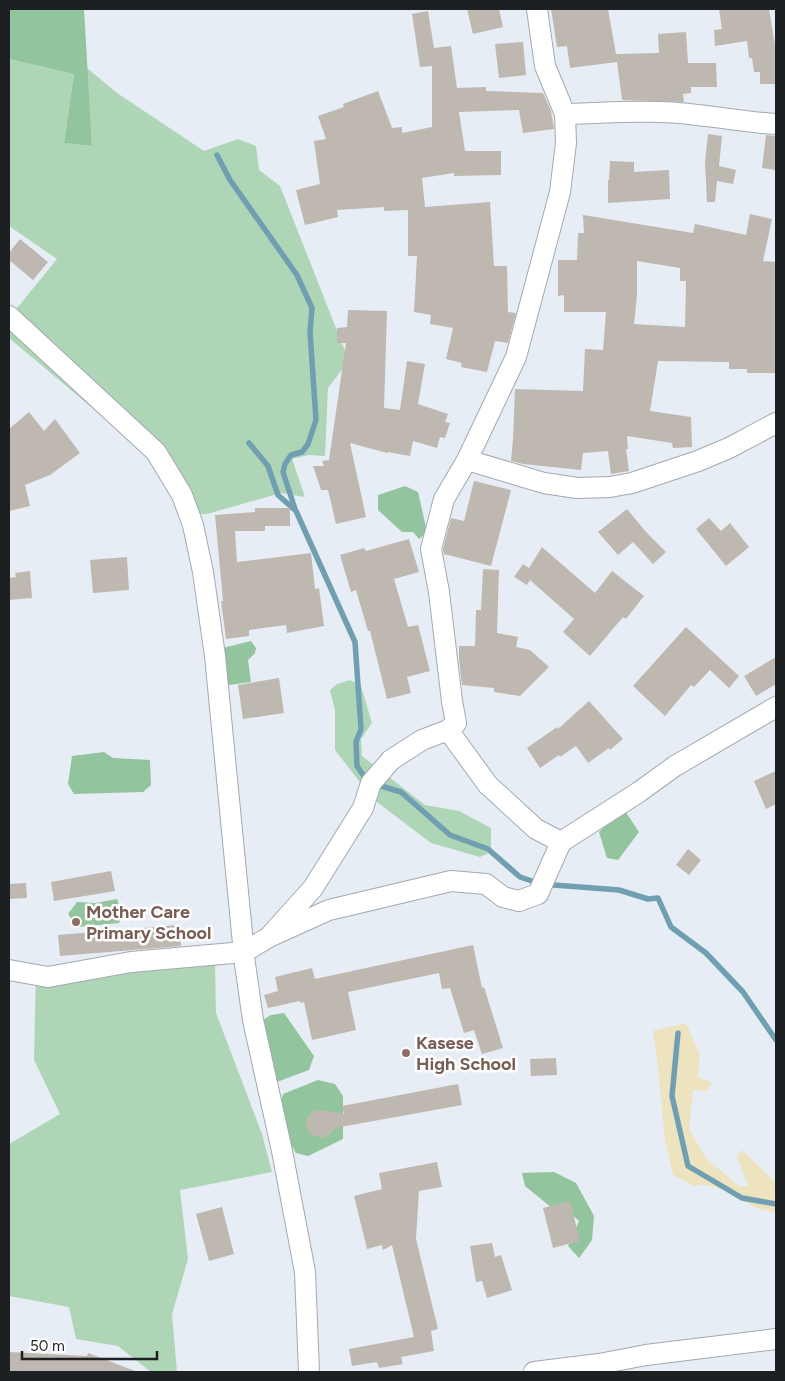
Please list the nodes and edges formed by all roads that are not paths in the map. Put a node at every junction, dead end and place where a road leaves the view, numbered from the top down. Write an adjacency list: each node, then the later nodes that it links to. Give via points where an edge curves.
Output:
1 (537, 9): 2 (street, via 545,66)
2 (565, 114): 3 (street, via 662,112); 6 (street, via 566,143 560,192 516,356)
3 (776, 124)
4 (9, 316): 11 (street, via 156,452 182,495 193,525 203,572 215,656)
5 (776, 423): 6 (street, via 698,461 610,487 577,488 544,483)
6 (467, 460): 8 (street, via 444,499 431,549 456,723)
7 (776, 707): 9 (street, via 675,766)
8 (448, 730): 9 (street, via 488,785 536,829); 10 (street, via 422,740 391,760 371,783 363,808 313,888)
9 (562, 842): 10 (street, via 538,894 519,902 503,897 486,884 451,881 329,910)
10 (269, 937): 11 (street)
11 (244, 952): 12 (street, via 131,962 48,977); 15 (street, via 253,1020 305,1272)
12 (9, 970)
13 (776, 1339): 14 (street, via 646,1355)
14 (600, 1368): 16 (street)
15 (309, 1372)
16 (534, 1372)

